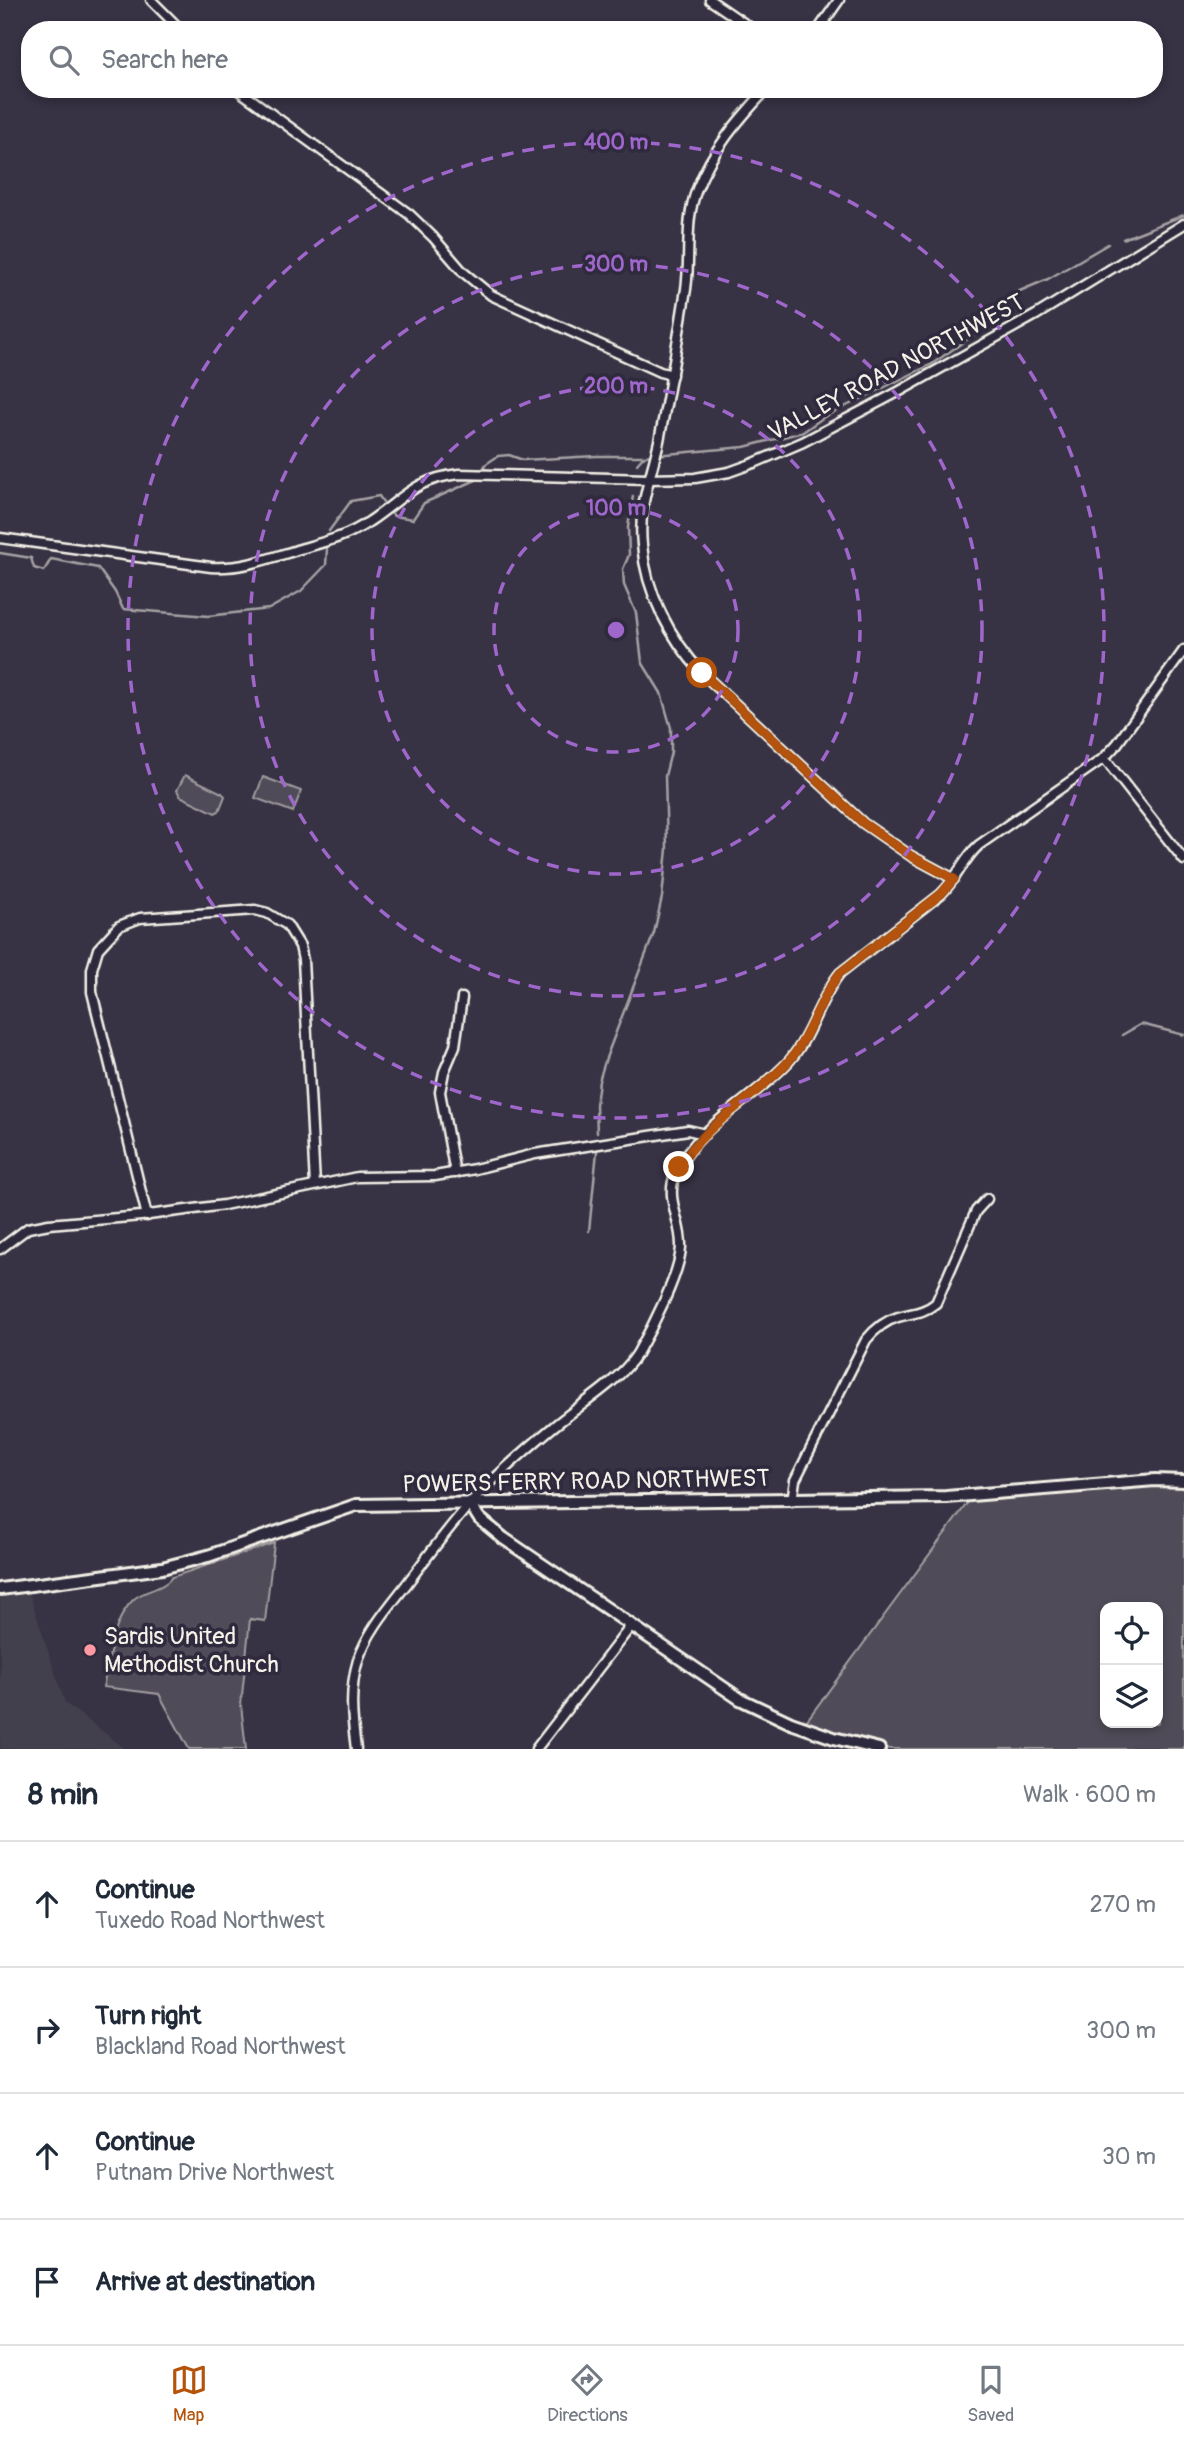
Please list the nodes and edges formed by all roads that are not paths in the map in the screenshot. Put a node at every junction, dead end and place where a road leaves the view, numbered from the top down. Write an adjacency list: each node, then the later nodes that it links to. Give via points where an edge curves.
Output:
1 (152, 0): 4 (street)
2 (710, 0): 5 (street)
3 (839, 0): 6 (street)
4 (172, 21)
5 (741, 21)
6 (824, 21)
7 (248, 98): 10 (street, via 409,214 485,291)
8 (759, 98): 10 (street, via 729,132 697,189 689,217 687,285)
9 (1184, 224): 11 (street, VALLEY ROAD NORTHWEST, via 1036,314 803,442 729,471 695,478)
10 (671, 375): 11 (street)
11 (648, 479): 12 (street, VALLEY ROAD NORTHWEST, via 442,476 413,487 344,536 237,567); 16 (street, via 641,525 645,566 665,621 686,656 863,823)
12 (0, 538)
13 (1184, 650): 14 (street)
14 (1104, 758): 15 (street); 16 (street, via 979,845)
15 (1184, 860)
16 (954, 879): 18 (street, via 840,973 790,1059)
17 (462, 998): 19 (street, via 455,1046 440,1091)
18 (705, 1134): 19 (street, via 675,1132 535,1154); 26 (street, via 674,1178 671,1197 681,1237 680,1260 636,1354 619,1375 540,1438)
19 (455, 1173): 20 (street, via 357,1177)
20 (315, 1185): 22 (street, via 224,1206); 22 (street, via 303,960 295,934 277,918 255,911 140,918 119,926 104,940 94,958 91,980)
21 (987, 1199): 25 (street, via 976,1211 936,1303 922,1312 886,1321 866,1340 796,1480)
22 (147, 1216): 23 (street, via 28,1228)
23 (0, 1249)
24 (1184, 1481): 25 (street, POWERS FERRY ROAD NORTHWEST, via 946,1497)
25 (792, 1501): 26 (street, POWERS FERRY ROAD NORTHWEST)
26 (470, 1504): 27 (street, POWERS FERRY ROAD NORTHWEST, via 356,1505 162,1568); 28 (street, via 503,1538); 29 (street, via 364,1645 352,1691)
27 (0, 1589)
28 (631, 1626): 30 (street); 31 (street, via 758,1709 834,1738)
29 (356, 1749)
30 (536, 1749)
31 (879, 1749)

